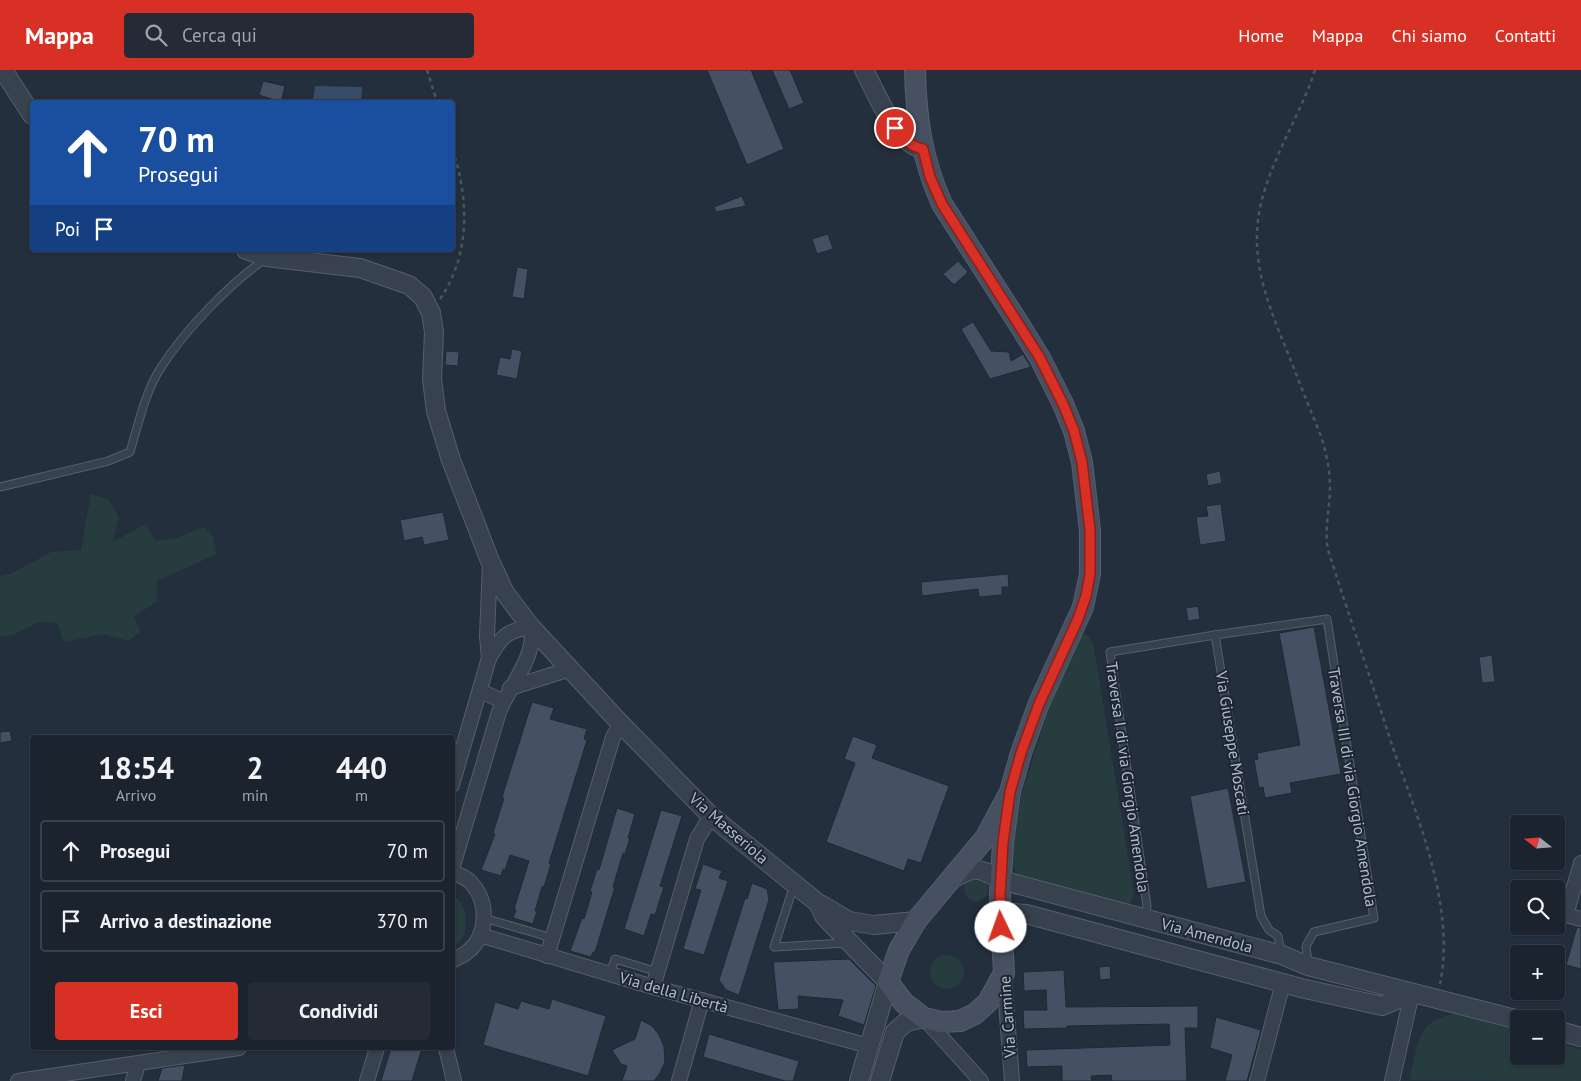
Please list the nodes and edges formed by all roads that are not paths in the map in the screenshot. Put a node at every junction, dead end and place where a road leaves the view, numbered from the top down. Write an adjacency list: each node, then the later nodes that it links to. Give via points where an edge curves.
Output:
1 (3, 70): 4 (street)
2 (864, 70): 5 (street, via 895,128 907,143)
3 (916, 70): 5 (main road, via 917,112)
4 (30, 112)
5 (923, 149): 19 (main road, via 930,177 942,204 1040,358 1074,431 1082,462 1091,551 1086,596 1039,704)
6 (252, 252): 7 (street)
7 (267, 257): 8 (lane, via 244,274 213,305 159,370 130,452 108,462); 9 (street, Via Masseriola, via 360,268 409,285 423,297 431,313 434,332 432,379 436,411)
8 (0, 487)
9 (490, 561): 10 (street, Via Masseriola, via 505,593); 12 (street, via 487,636)
10 (531, 627): 12 (street, via 507,634); 13 (street, Via Masseriola); 14 (street, via 533,644)
11 (1215, 635): 30 (lane, Traversa I di via Giorgio Amendola, via 1110,652 1147,906); 36 (lane, Via Giuseppe Moscati, via 1261,916 1269,930 1278,936); 39 (lane, Traversa III di via Giorgio Amendola, via 1326,619 1374,918 1314,932 1306,946)
12 (490, 658): 15 (street)
13 (570, 669): 14 (street); 17 (street, Via Masseriola)
14 (510, 688): 16 (street)
15 (480, 692): 16 (street); 18 (street)
16 (504, 701): 21 (street)
17 (621, 724): 20 (street, Via Masseriola); 34 (street, via 613,737)
18 (455, 775)
19 (1010, 792): 24 (main road, Via Carmine); 25 (main road, via 986,836)
20 (711, 816): 26 (street, Via Masseriola); 40 (street, via 697,838)
21 (455, 860)
22 (1581, 863): 31 (street, via 1566,915)
23 (455, 872): 29 (street, via 471,882 481,898)
24 (1001, 880): 25 (street, via 983,869 967,871); 28 (main road, Via Carmine); 30 (street, Via Amendola)
25 (949, 881): 32 (main road)
26 (794, 883): 27 (street, Via Masseriola); 35 (lane, via 774,947)
27 (819, 904): 32 (street, via 850,921 874,925); 35 (street, Via Masseriola, via 824,916)
28 (1000, 912): 41 (main road, Via Carmine); 44 (street, Via Amendola, via 1026,914)
29 (484, 918): 33 (street); 34 (lane)
30 (1144, 918): 36 (street, Via Amendola)
31 (1581, 919)
32 (916, 921): 43 (main road, via 899,950)
33 (480, 935): 37 (street, Via della Libertà); 38 (street, via 467,953)
34 (552, 938): 37 (street)
35 (849, 942): 43 (street, Via Masseriola)
36 (1282, 955): 39 (street, Via Amendola)
37 (547, 956): 42 (street, Via della Libertà)
38 (455, 959)
39 (1308, 966): 46 (street, Via Amendola)
40 (658, 972): 42 (lane, via 615,959); 45 (street)
41 (1004, 973): 49 (main road, via 988,1002 975,1014 960,1021 941,1022); 65 (street, Via Carmine)
42 (610, 974): 45 (street, Via della Libertà)
43 (888, 982): 49 (main road, Via Masseriola, via 904,1003); 52 (street)
44 (1283, 983): 46 (street, Via Amendola, via 1382,1006); 66 (street)
45 (654, 987): 47 (street, Via della Libertà)
46 (1412, 993): 48 (street, Via Amendola); 67 (street)
47 (702, 1000): 52 (street, Via della Libertà); 61 (street)
48 (1510, 1017)
49 (924, 1018): 63 (street, via 906,1022 895,1032); 64 (street, Via Masseriola)
50 (1565, 1033): 51 (street)
51 (1581, 1037)
52 (869, 1046): 62 (street)
53 (226, 1050): 56 (street)
54 (376, 1050): 59 (street)
55 (446, 1050): 60 (street)
56 (138, 1064): 57 (street); 58 (street)
57 (18, 1081)
58 (133, 1081)
59 (367, 1081)
60 (454, 1081)
61 (679, 1081)
62 (859, 1081)
63 (880, 1081)
64 (981, 1081)
65 (1012, 1081)
66 (1257, 1081)
67 (1392, 1081)

